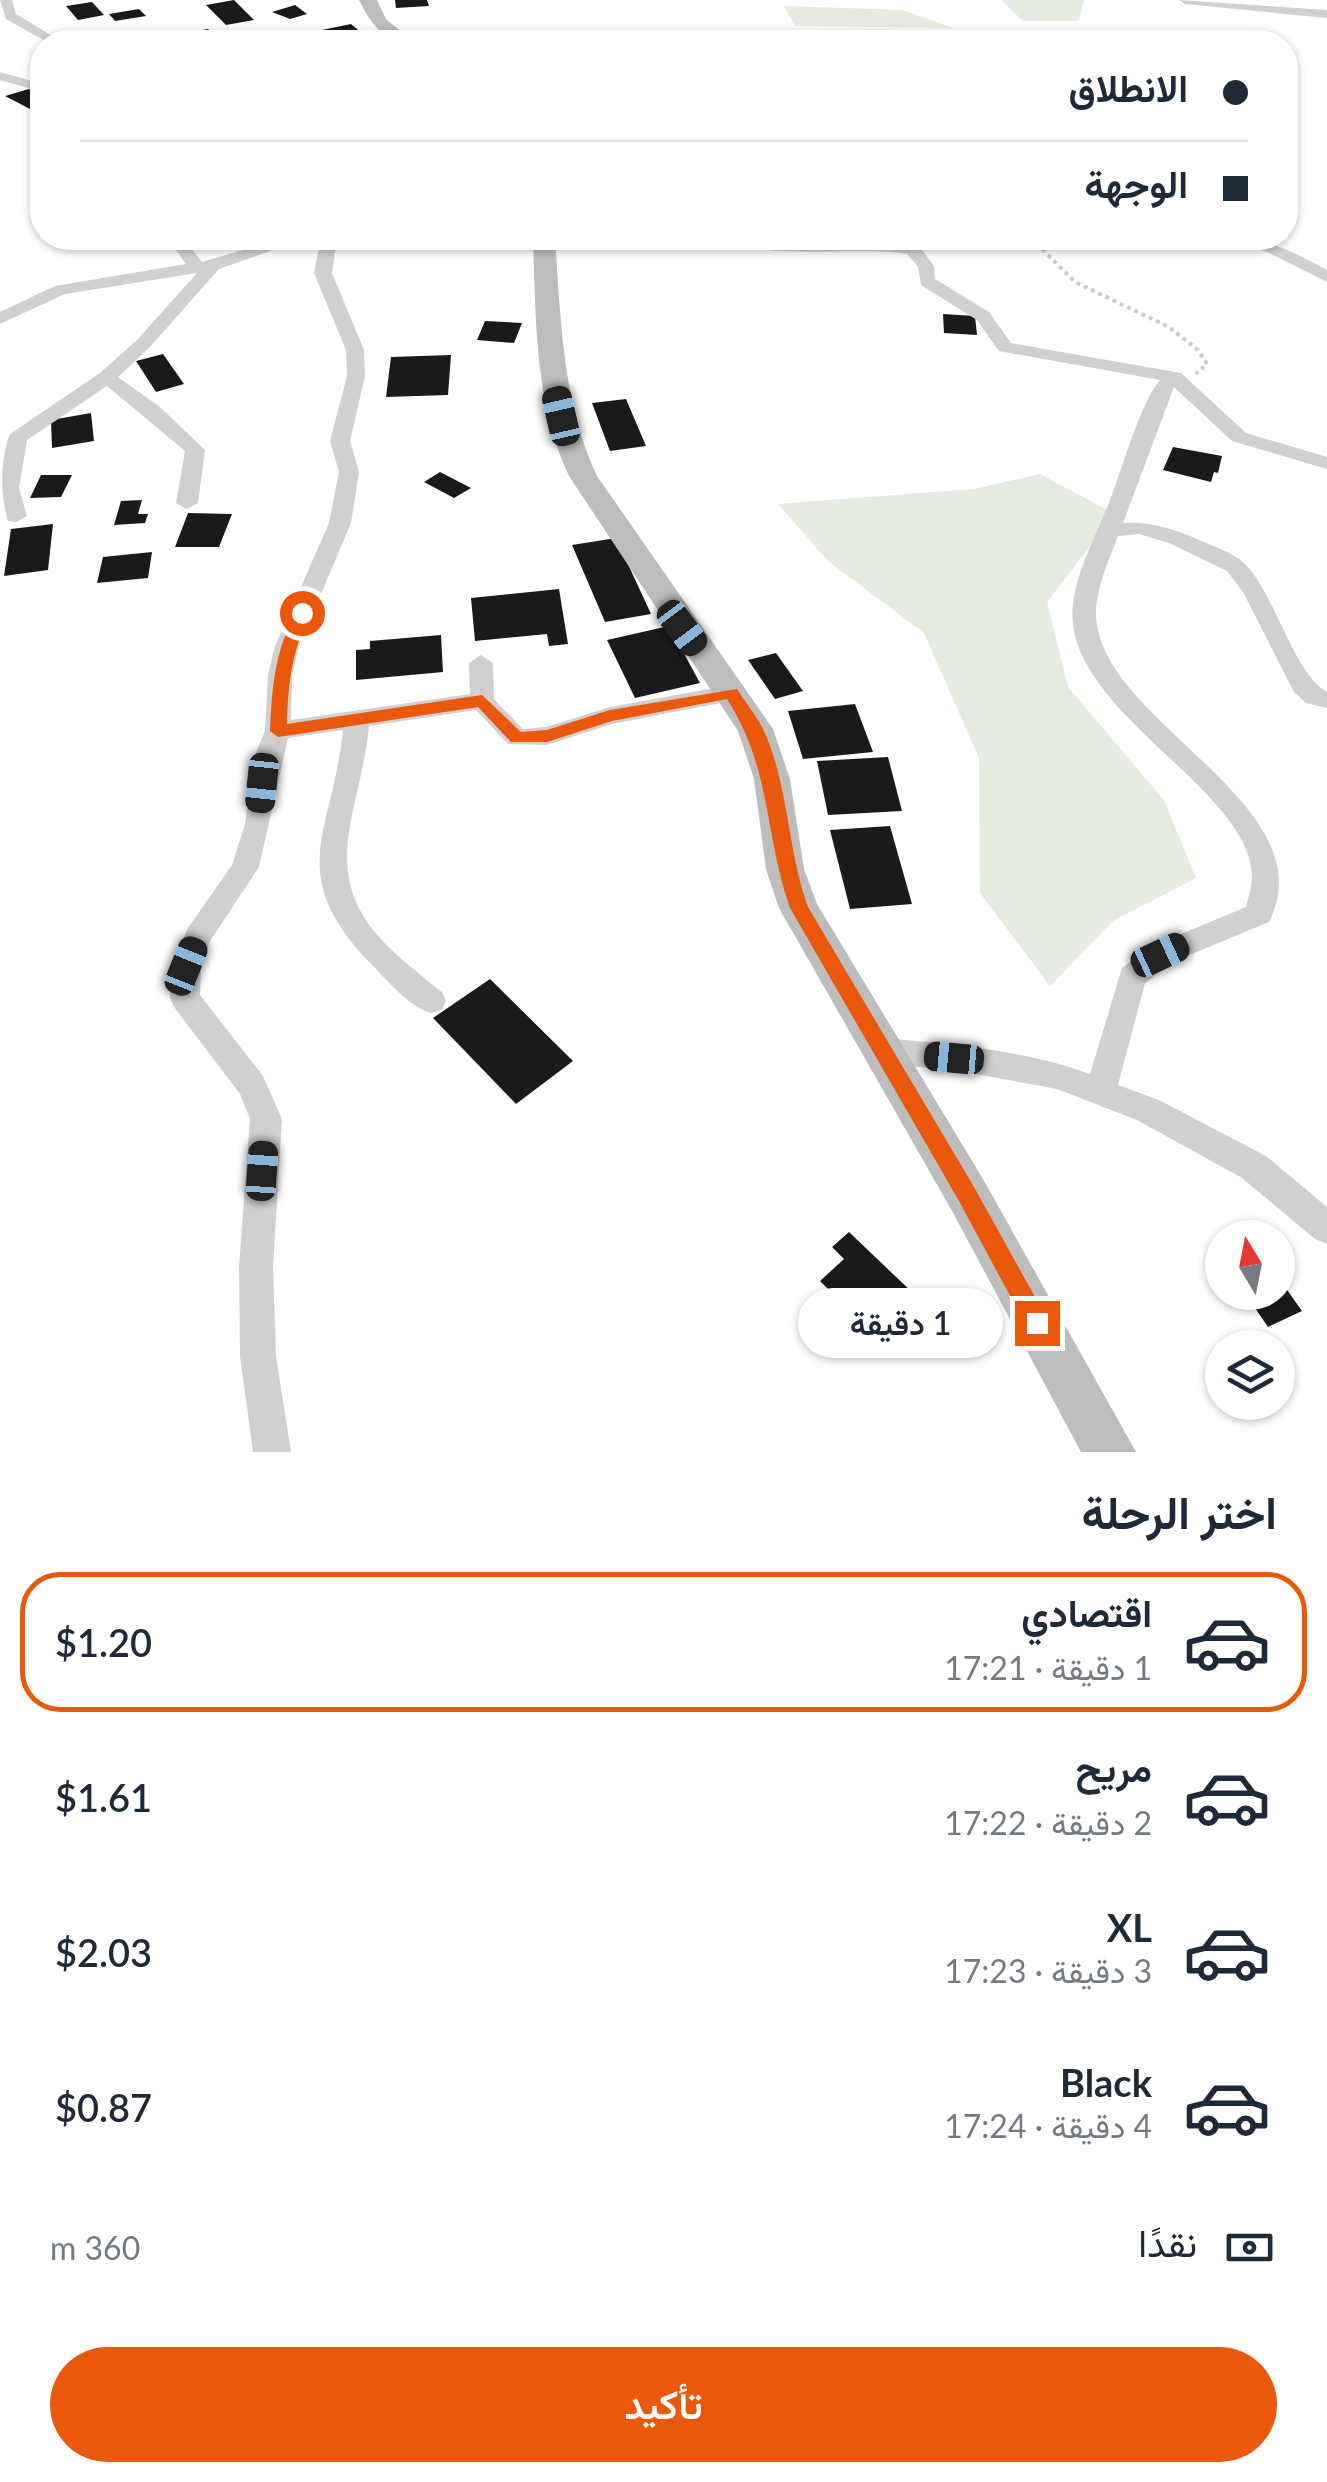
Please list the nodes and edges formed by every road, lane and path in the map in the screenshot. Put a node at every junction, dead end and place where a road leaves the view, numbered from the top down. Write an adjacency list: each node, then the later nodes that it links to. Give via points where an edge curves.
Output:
1 (6, 0): 5 (street, via 10,16)
2 (368, 0): 7 (main road)
3 (1185, 0): 4 (street)
4 (1327, 14)
5 (23, 26): 6 (street); 8 (street)
6 (31, 30)
7 (389, 30)
8 (0, 33)
9 (0, 76): 10 (street)
10 (30, 85)
11 (188, 250): 20 (street)
12 (259, 250): 20 (street)
13 (327, 250): 34 (street, via 323,272 354,350 356,376 340,441 349,472 340,523 287,646)
14 (545, 250): 30 (main road, via 551,371 570,448 682,628)
15 (913, 250): 24 (street, via 920,254 927,282 983,316 1004,347)
16 (1042, 250): 24 (path, via 1072,281 1163,324 1205,358 1199,372)
17 (1274, 250): 21 (street)
18 (1294, 250): 19 (street)
19 (1327, 260)
20 (205, 266): 22 (street, via 73,286); 23 (street, via 143,344)
21 (1327, 276)
22 (0, 320)
23 (107, 376): 26 (street, via 194,450); 27 (street, via 17,438 4,495)
24 (1174, 378): 25 (street, via 1239,436); 28 (street, via 1164,388)
25 (1327, 463)
26 (187, 503)
27 (16, 516)
28 (1110, 530): 31 (street, via 1140,528 1177,538 1235,566 1303,686); 37 (street, via 1090,582 1085,628 1094,656 1242,822 1262,851 1267,898 1260,914 1160,955 1132,976)
29 (481, 663): 32 (street)
30 (731, 693): 32 (street, via 517,738); 36 (main road, via 755,729 772,779 785,869 799,908)
31 (1327, 700)
32 (482, 701): 33 (street)
33 (358, 718): 34 (street); 35 (street, via 332,884 370,941)
34 (278, 731): 39 (street, via 245,867 198,936 186,966 186,998 252,1086 266,1118 256,1267 258,1356)
35 (431, 1002)
36 (882, 1051): 37 (street, via 1058,1076); 40 (main road)
37 (1100, 1092): 38 (street, via 1254,1167)
38 (1327, 1228)
39 (272, 1452)
40 (1110, 1452)

